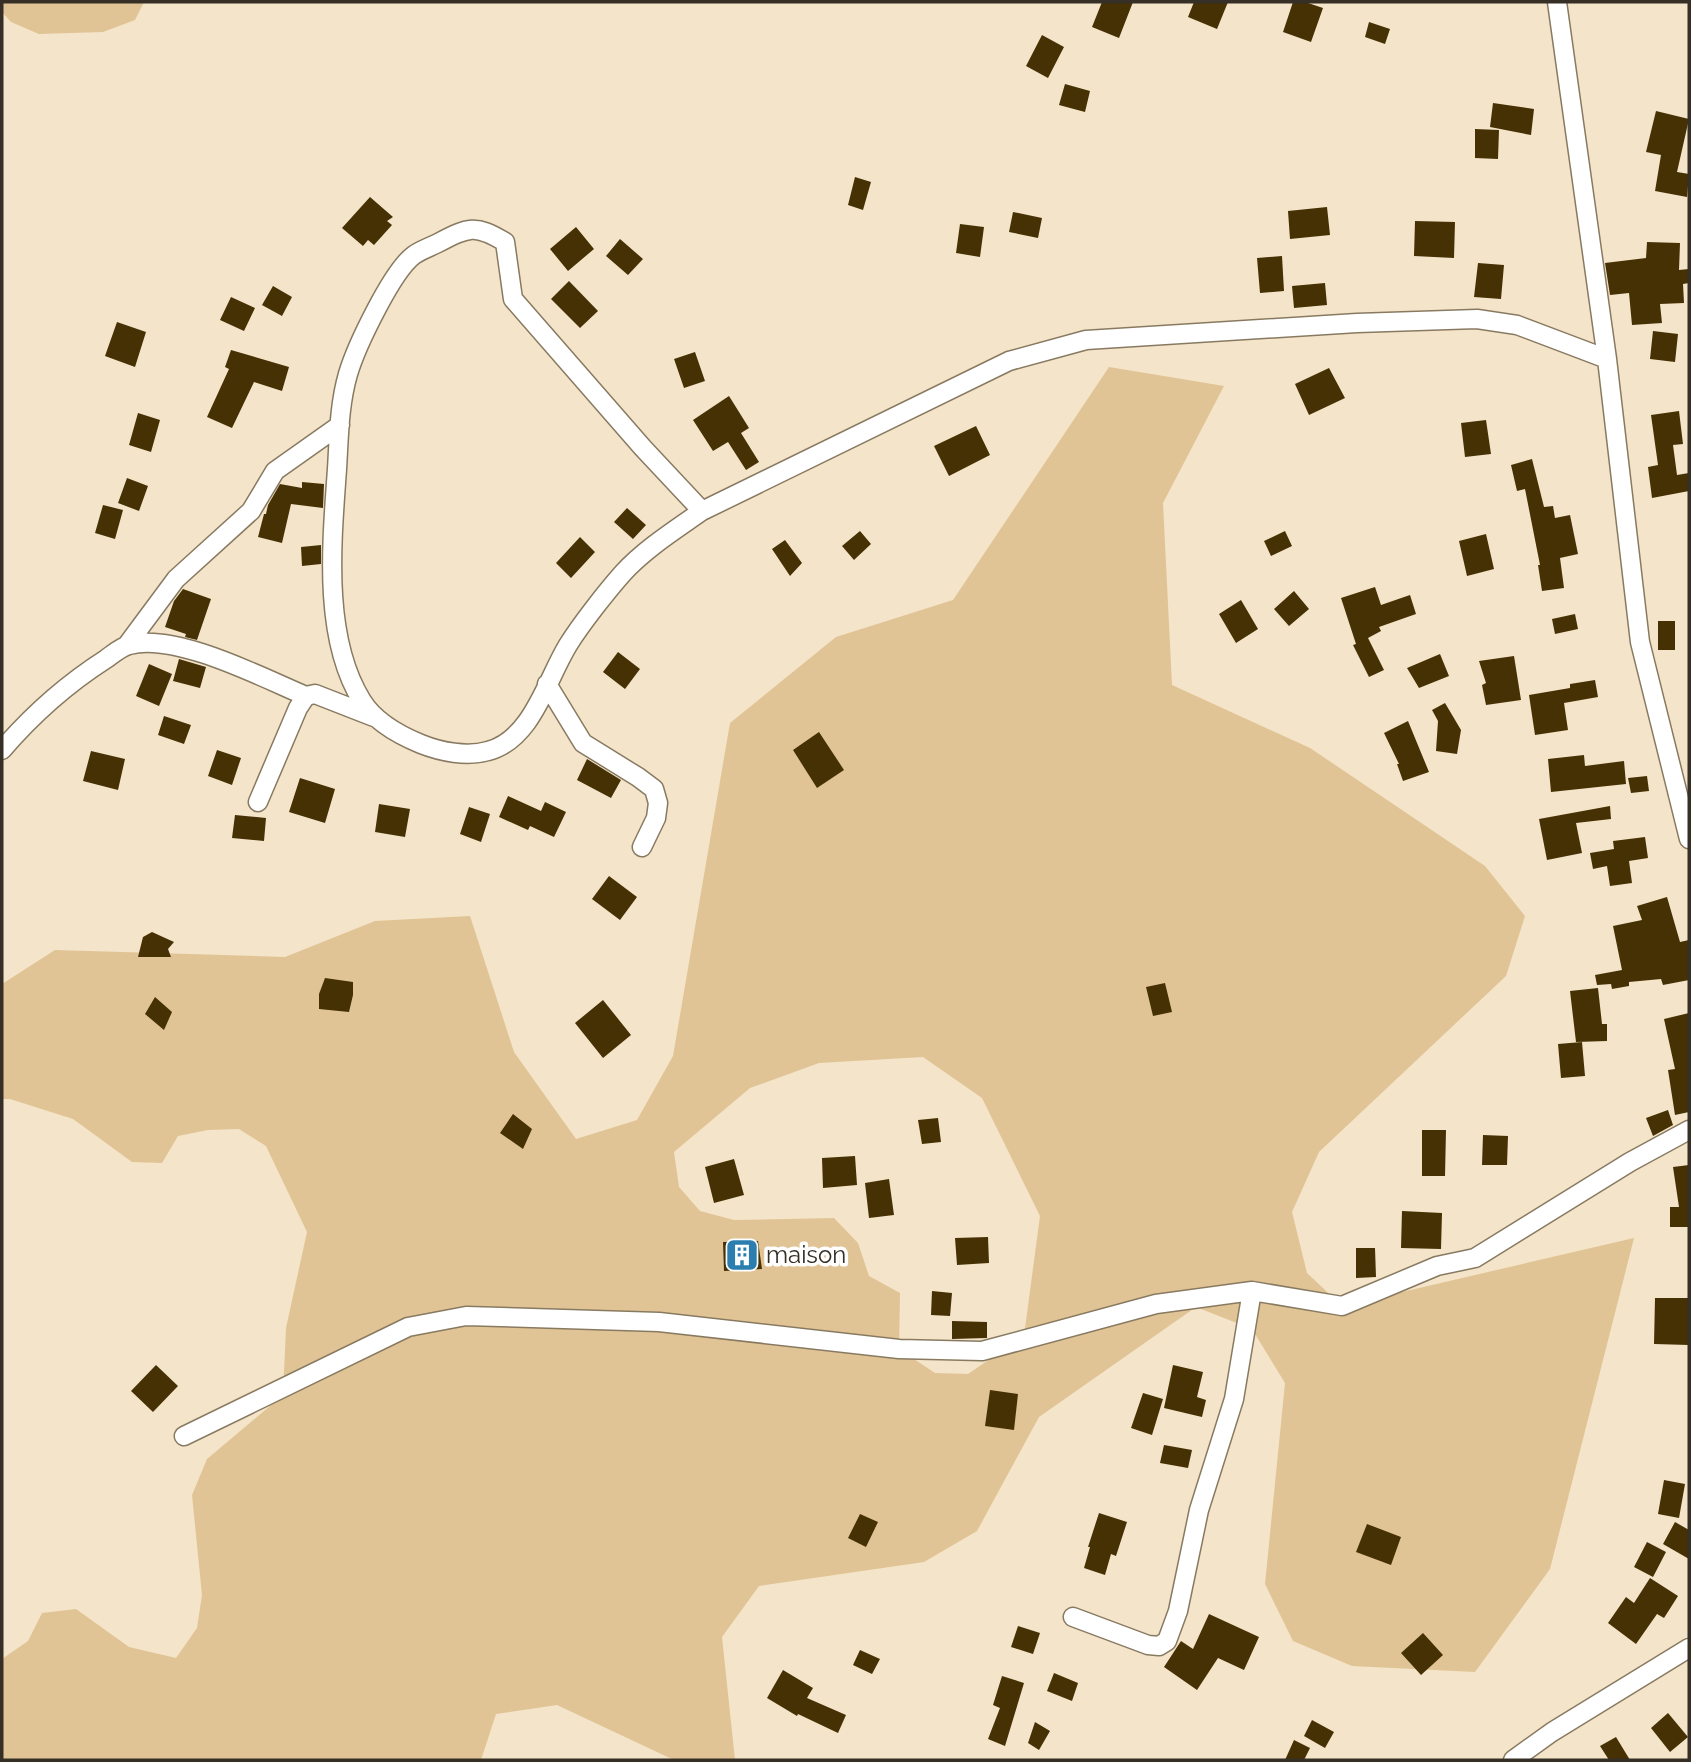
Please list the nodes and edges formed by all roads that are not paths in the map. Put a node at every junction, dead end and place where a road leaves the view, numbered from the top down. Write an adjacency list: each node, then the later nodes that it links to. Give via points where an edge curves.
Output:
1 (1557, 2): 2 (street)
2 (1607, 359): 4 (street, via 1517,325 1478,319 1086,340 1009,361); 11 (street, via 1640,642)
3 (340, 425): 4 (street, via 349,372 389,284 413,256 460,231 483,229 505,242 513,299); 5 (street, via 275,471 251,512 176,579); 8 (street, via 331,564 337,620 344,666)
4 (702, 511): 6 (street, via 623,572 569,643)
5 (127, 645): 7 (street, via 180,646); 9 (street, via 59,692)
6 (547, 684): 8 (street, via 526,724 509,743 488,751 466,754 433,748); 12 (street, via 583,743 654,789 656,818)
7 (306, 696): 8 (street, via 315,694); 10 (street)
8 (377, 719)
9 (2, 750)
10 (258, 802)
11 (1689, 839)
12 (642, 847)
13 (1689, 1130): 14 (street, via 1475,1258 1437,1266 1342,1306)
14 (1251, 1291): 15 (street, via 1156,1304 982,1351 899,1349 659,1322 466,1316 408,1327); 16 (street, via 1234,1399 1199,1510 1178,1611 1167,1641 1148,1645)
15 (184, 1436)
16 (1073, 1617)
17 (1689, 1648): 18 (street)
18 (1513, 1760)

